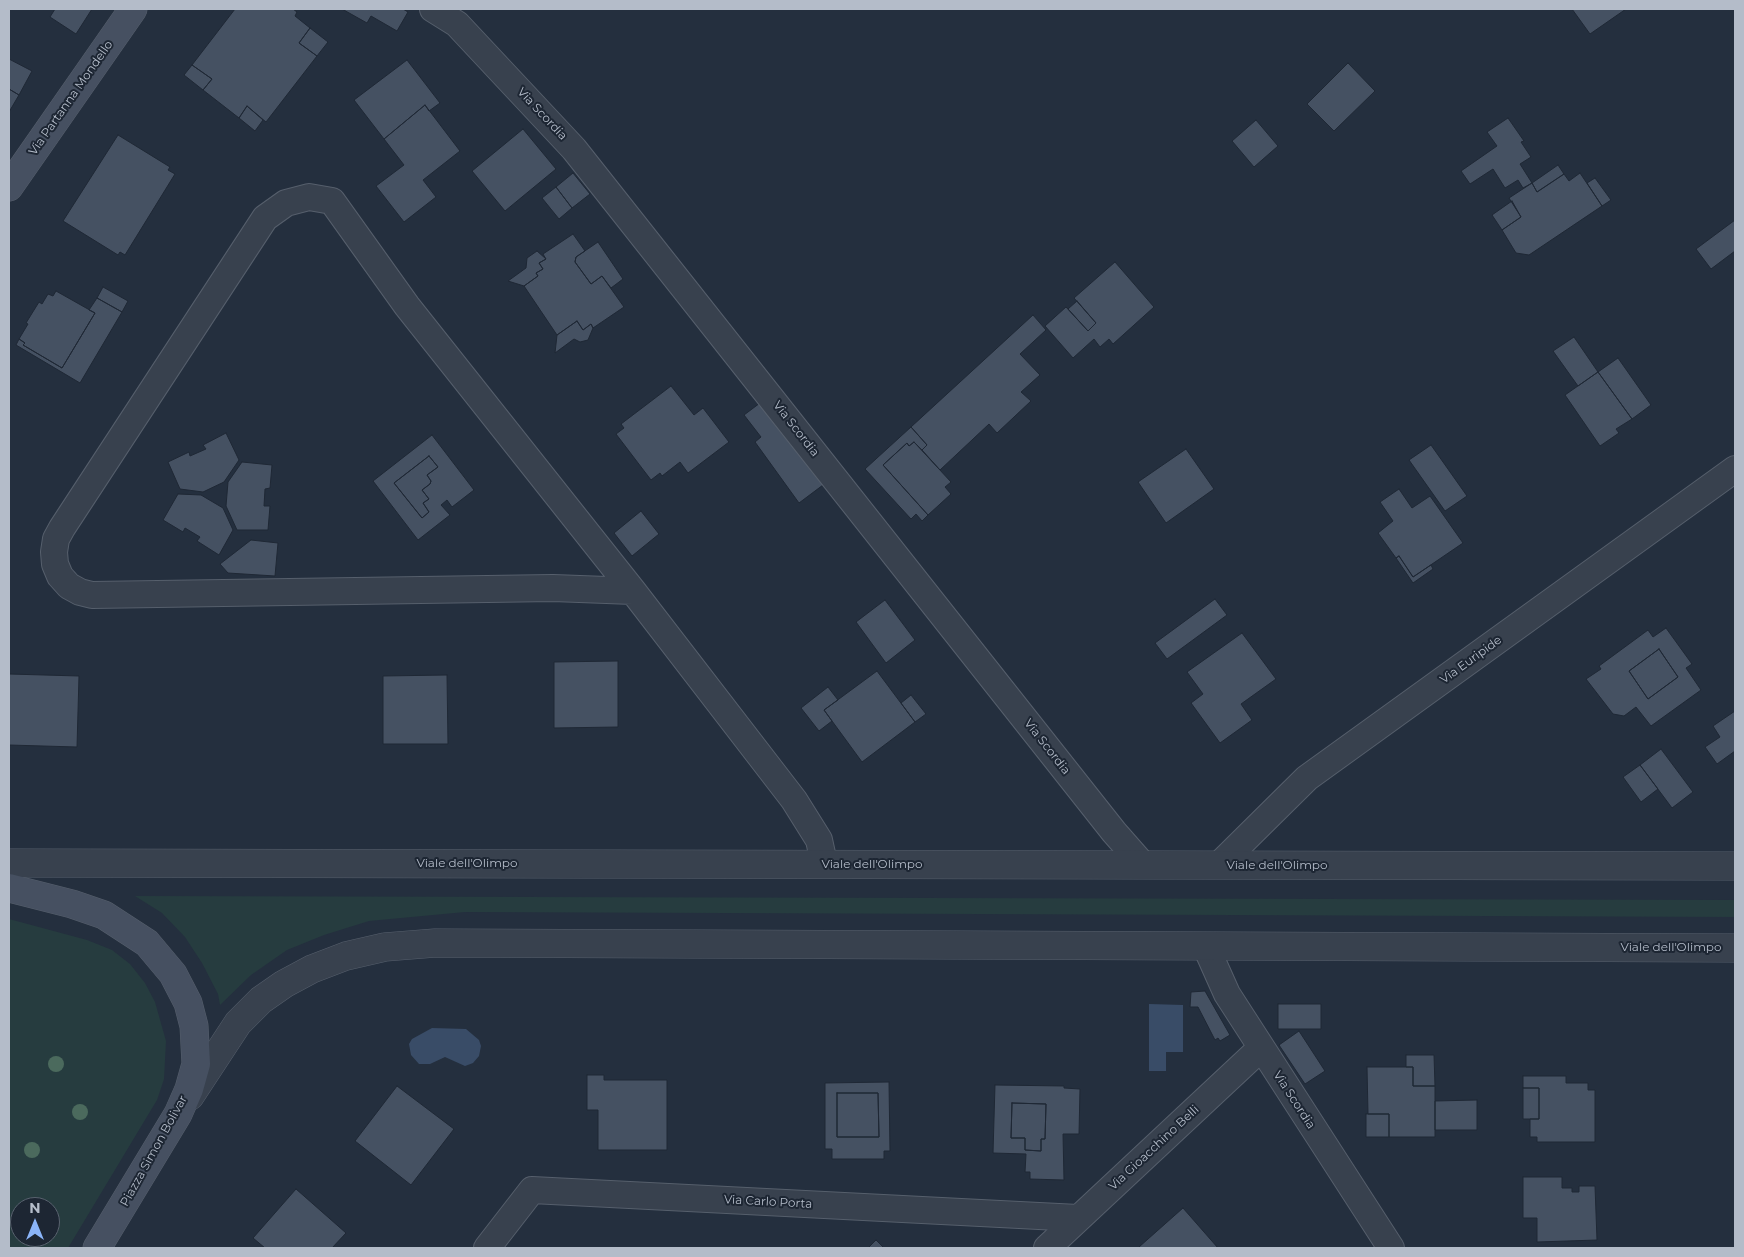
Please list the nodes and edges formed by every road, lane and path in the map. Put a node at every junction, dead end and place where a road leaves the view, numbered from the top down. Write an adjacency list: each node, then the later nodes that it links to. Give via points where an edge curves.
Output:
1 (133, 9): 3 (main road, Via Partanna Mondello)
2 (433, 9): 8 (street, Via Scordia, via 457,24 574,149)
3 (9, 187)
4 (1735, 469): 9 (street, Via Euripide, via 1307,778)
5 (633, 591): 5 (street, via 407,306 332,202 309,197 286,203 265,218 62,528 54,552 55,564 65,581 80,592 92,595 553,588); 7 (street, via 794,800 819,840)
6 (9, 863): 7 (street, Viale dell'Olimpo)
7 (824, 863): 8 (street, Viale dell'Olimpo)
8 (1143, 865): 9 (street, Viale dell'Olimpo)
9 (1219, 865): 10 (street, Viale dell'Olimpo)
10 (1735, 866)
11 (9, 888): 15 (main road, Piazza Simon Bolivar, via 104,915 147,944 172,974 188,1003 196,1045 196,1064)
12 (1206, 947): 13 (street, Viale dell'Olimpo); 14 (street, Via Scordia, via 1227,994); 15 (street, Viale dell'Olimpo, via 435,943 385,947 346,956 312,969 261,1000 238,1023)
13 (1735, 948)
14 (1261, 1048): 16 (street, Via Gioacchino Belli); 20 (street, Via Scordia)
15 (178, 1114): 18 (main road, Piazza Simon Bolivar)
16 (1078, 1218): 17 (street, Via Gioacchino Belli); 19 (street, Via Carlo Porta, via 532,1190)
17 (1052, 1246)
18 (97, 1248)
19 (487, 1248)
20 (1391, 1248)

